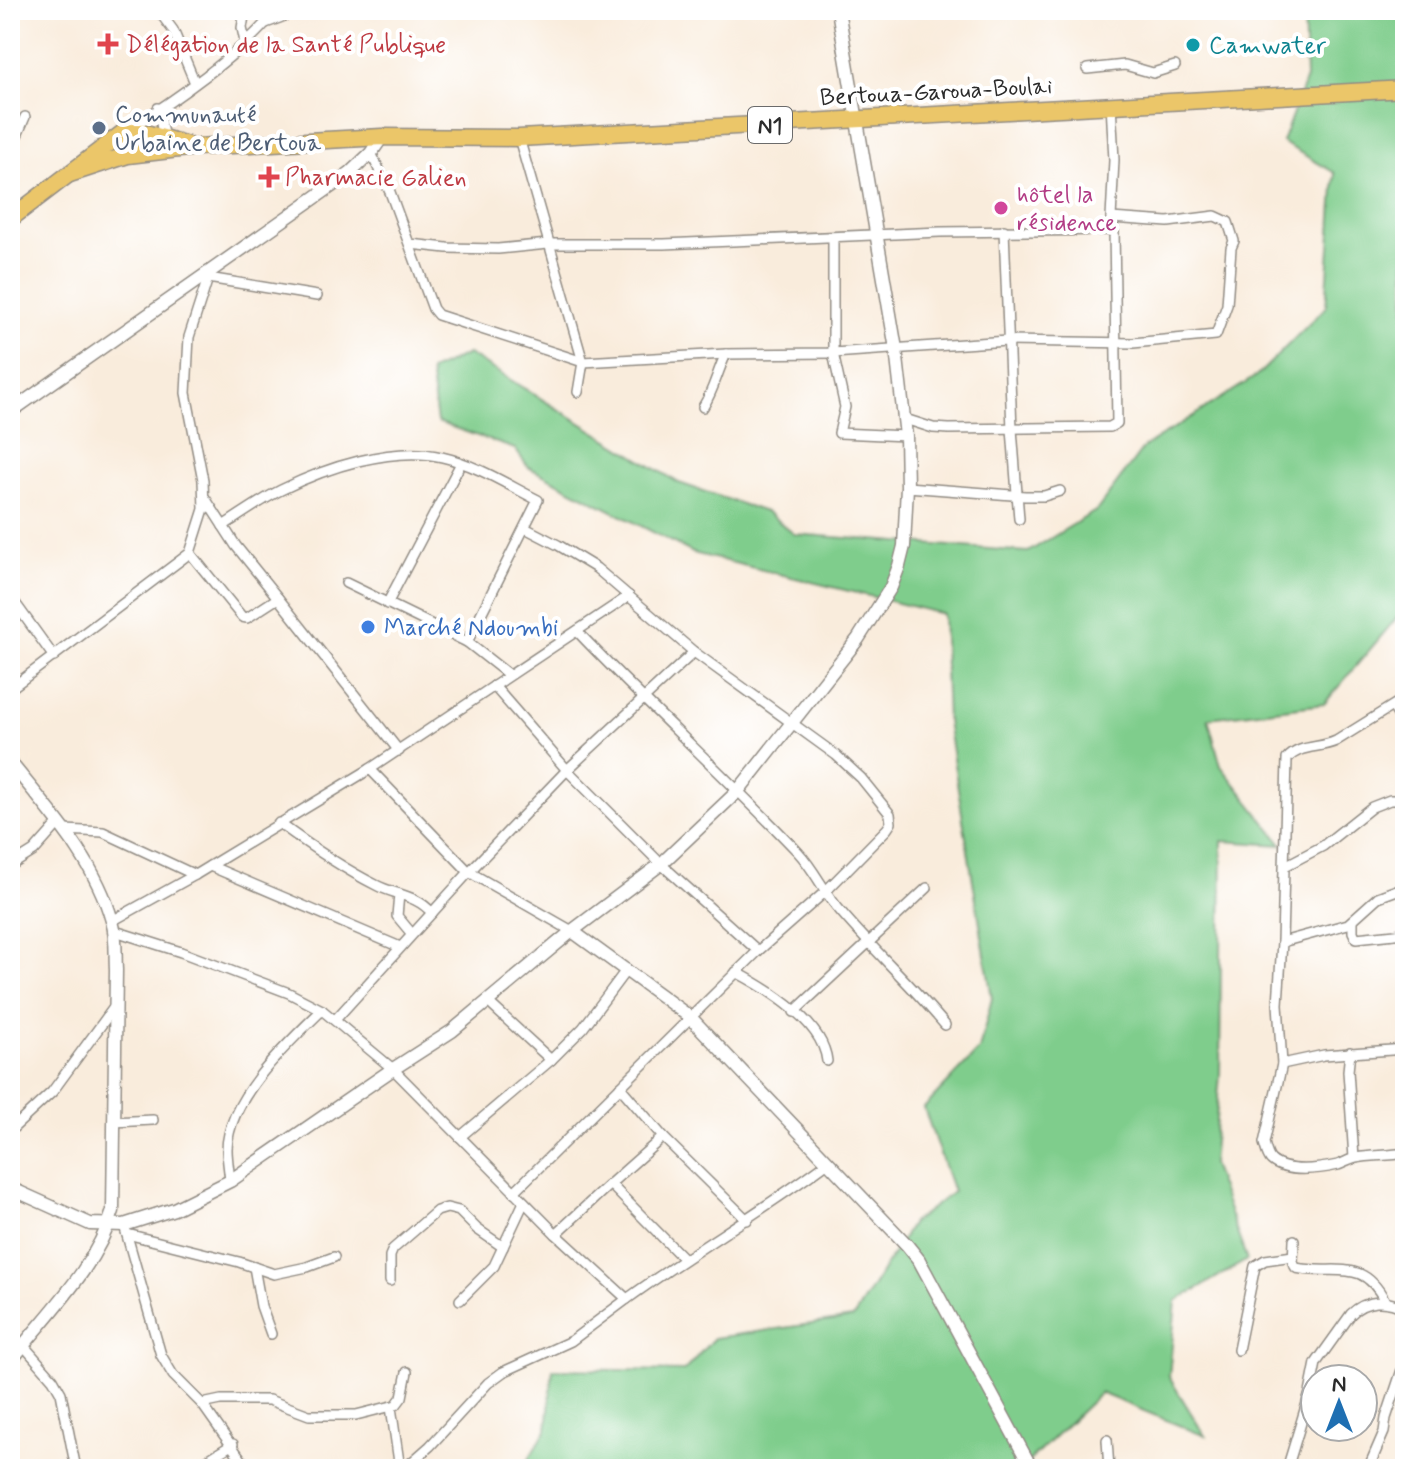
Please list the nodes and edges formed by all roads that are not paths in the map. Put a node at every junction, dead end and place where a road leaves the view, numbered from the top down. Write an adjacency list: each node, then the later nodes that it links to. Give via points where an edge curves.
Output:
1 (158, 10): 10 (street, via 173,30)
2 (245, 10): 7 (street)
3 (276, 10): 6 (street)
4 (301, 10): 6 (street)
5 (838, 10): 15 (street)
6 (266, 23): 7 (street)
7 (245, 42): 10 (street)
8 (1175, 66): 9 (street, via 1153,73 1125,65)
9 (1087, 69)
10 (195, 83): 13 (street)
11 (1405, 89): 12 (highway, Bertoua-Garoua-Boulai / N1)
12 (1111, 104): 15 (highway, Bertoua-Garoua-Boulai / N1); 24 (street)
13 (158, 108): 16 (street); 19 (street)
14 (25, 117): 20 (street)
15 (857, 120): 18 (highway, Bertoua-Garoua-Boulai / N1); 28 (street)
16 (124, 132): 19 (highway, Bertoua-Garoua-Boulai / N1, via 142,132); 22 (street); 23 (highway, N1)
17 (382, 137): 18 (highway, Bertoua-Garoua-Boulai / N1); 19 (highway, Bertoua-Garoua-Boulai / N1, via 196,147); 21 (street)
18 (519, 138): 31 (street)
19 (163, 144): 22 (highway, Bertoua-Garoua-Boulai / N1)
20 (10, 152)
21 (371, 153): 30 (street); 32 (street)
22 (128, 155): 23 (highway, N1)
23 (70, 174): 25 (highway, N1)
24 (1111, 218): 27 (street); 35 (street, via 1168,222 1215,216 1228,222 1234,241 1227,305 1216,335)
25 (10, 219)
26 (1004, 230): 27 (street); 28 (street); 34 (street)
27 (1114, 230): 35 (street)
28 (875, 236): 29 (street); 36 (street)
29 (833, 238): 31 (street); 37 (street)
30 (410, 244): 31 (street, via 498,249); 39 (street, via 438,315)
31 (548, 244): 39 (street)
32 (206, 278): 33 (street); 42 (street); 49 (street, via 189,337 186,393)
33 (317, 296)
34 (1007, 341): 35 (street); 36 (street); 44 (street)
35 (1115, 342): 44 (street, via 1117,423)
36 (896, 349): 37 (street); 43 (street)
37 (833, 353): 38 (street); 45 (street, via 844,398 839,433)
38 (726, 354): 39 (street); 41 (street)
39 (583, 362): 40 (street)
40 (578, 392)
41 (703, 407)
42 (10, 412)
43 (905, 419): 44 (street, via 933,428); 45 (street)
44 (1012, 429): 50 (street)
45 (906, 436): 47 (street)
46 (461, 463): 52 (street, via 411,453 347,465 281,490); 53 (street, via 538,500); 59 (street)
47 (907, 487): 50 (street); 70 (street, via 904,546 891,587)
48 (1060, 491): 50 (street)
49 (203, 495): 52 (street); 54 (street, via 204,509)
50 (1017, 495): 51 (street)
51 (1019, 519)
52 (223, 526): 58 (street)
53 (525, 528): 57 (street, via 596,568); 61 (street)
54 (190, 553): 58 (street, via 242,617); 63 (street)
55 (346, 583): 59 (street)
56 (10, 596): 63 (street)
57 (629, 596): 60 (street); 62 (street)
58 (278, 598): 72 (street)
59 (387, 604): 61 (street)
60 (577, 631): 64 (street); 68 (street)
61 (467, 642): 64 (street)
62 (694, 652): 68 (street); 70 (street)
63 (54, 657): 66 (street)
64 (509, 675): 65 (street)
65 (494, 686): 72 (street); 75 (street)
66 (10, 689)
67 (1405, 698): 69 (street)
68 (643, 700): 75 (street); 76 (street)
69 (1393, 707): 71 (street); 84 (street, via 1328,745 1304,747 1287,759)
70 (793, 724): 76 (street); 89 (street, via 861,778 890,814 887,829)
71 (1405, 726)
72 (399, 751): 74 (street)
73 (10, 762): 80 (street)
74 (370, 769): 79 (street); 85 (street)
75 (567, 770): 81 (street); 85 (street)
76 (738, 791): 81 (street); 89 (street, via 802,856)
77 (1404, 801): 78 (street); 84 (street, via 1372,807 1323,846)
78 (1405, 814)
79 (279, 823): 83 (street); 90 (street, via 355,873)
80 (62, 827): 82 (street); 86 (street, via 103,832); 93 (street, via 98,882)
81 (661, 864): 94 (street); 100 (street)
82 (10, 866)
83 (210, 866): 86 (street); 99 (street)
84 (1285, 866): 98 (street)
85 (469, 872): 91 (street); 94 (street)
86 (195, 875): 93 (street)
87 (1405, 887): 92 (street, via 1378,897)
88 (927, 888): 97 (street)
89 (826, 891): 97 (street); 100 (street)
90 (399, 894): 91 (street, via 420,901); 96 (street, via 397,916)
91 (432, 913): 96 (street)
92 (1353, 921): 95 (street, via 1356,938); 98 (street)
93 (114, 926): 104 (street); 105 (street)
94 (572, 931): 101 (street); 103 (street)
95 (1405, 933)
96 (412, 934): 99 (street)
97 (869, 942): 106 (street); 109 (street)
98 (1282, 942): 114 (street)
99 (400, 947): 108 (street)
100 (758, 951): 102 (street)
101 (627, 969): 107 (street); 112 (street, via 583,1028)
102 (736, 972): 106 (street); 107 (street)
103 (488, 1002): 112 (street); 115 (street)
104 (115, 1006): 118 (street); 119 (street, via 52,1092)
105 (322, 1010): 108 (street); 125 (street, via 256,1082 235,1116 227,1147)
106 (794, 1012): 113 (street, via 820,1038)
107 (690, 1017): 116 (street); 124 (street)
108 (335, 1020): 115 (street)
109 (945, 1025)
110 (1405, 1049): 111 (street)
111 (1350, 1052): 114 (street); 123 (street)
112 (551, 1060): 120 (street)
113 (827, 1061)
114 (1282, 1064): 123 (street, via 1264,1143 1268,1156 1286,1167 1306,1168)
115 (393, 1069): 120 (street); 125 (street)
116 (620, 1087): 121 (street); 128 (street)
117 (153, 1120): 118 (street)
118 (113, 1122): 131 (street, via 113,1211)
119 (10, 1131)
120 (460, 1137): 128 (street)
121 (663, 1137): 126 (street); 130 (street)
122 (1405, 1153): 123 (street)
123 (1354, 1158)
124 (828, 1162): 130 (street); 159 (street, via 919,1260)
125 (230, 1181): 132 (street)
126 (610, 1184): 133 (street); 138 (street)
127 (10, 1188): 131 (street, via 90,1224)
128 (514, 1192): 129 (street)
129 (524, 1202): 133 (street); 135 (street)
130 (747, 1220): 138 (street)
131 (108, 1225): 132 (street); 146 (street, via 94,1253)
132 (126, 1230): 139 (street); 151 (street, via 161,1355)
133 (556, 1234): 141 (street)
134 (1294, 1240): 136 (street)
135 (503, 1247): 140 (street, via 459,1211 437,1211 393,1249); 142 (street, via 494,1266)
136 (1293, 1256): 143 (street, via 1300,1269 1349,1271 1370,1278); 147 (street, via 1255,1266)
137 (334, 1257): 139 (street, via 279,1274)
138 (684, 1259): 141 (street)
139 (254, 1267): 145 (street)
140 (390, 1281)
141 (627, 1299): 158 (street, via 571,1341 488,1383)
142 (460, 1300)
143 (1385, 1301): 144 (street); 161 (street, via 1357,1307 1316,1363)
144 (1405, 1309)
145 (271, 1334)
146 (24, 1346): 148 (street); 155 (street, via 61,1393)
147 (1238, 1350)
148 (11, 1357)
149 (1405, 1361): 162 (street)
150 (407, 1372): 152 (street, via 402,1397)
151 (202, 1404): 152 (street, via 269,1400 309,1415 342,1416); 154 (street)
152 (391, 1407): 158 (street)
153 (1107, 1440): 160 (street)
154 (233, 1444): 156 (street); 157 (street)
155 (76, 1469)
156 (193, 1469)
157 (248, 1469)
158 (402, 1469)
159 (1032, 1469)
160 (1109, 1469)
161 (1287, 1469)
162 (1368, 1469)

